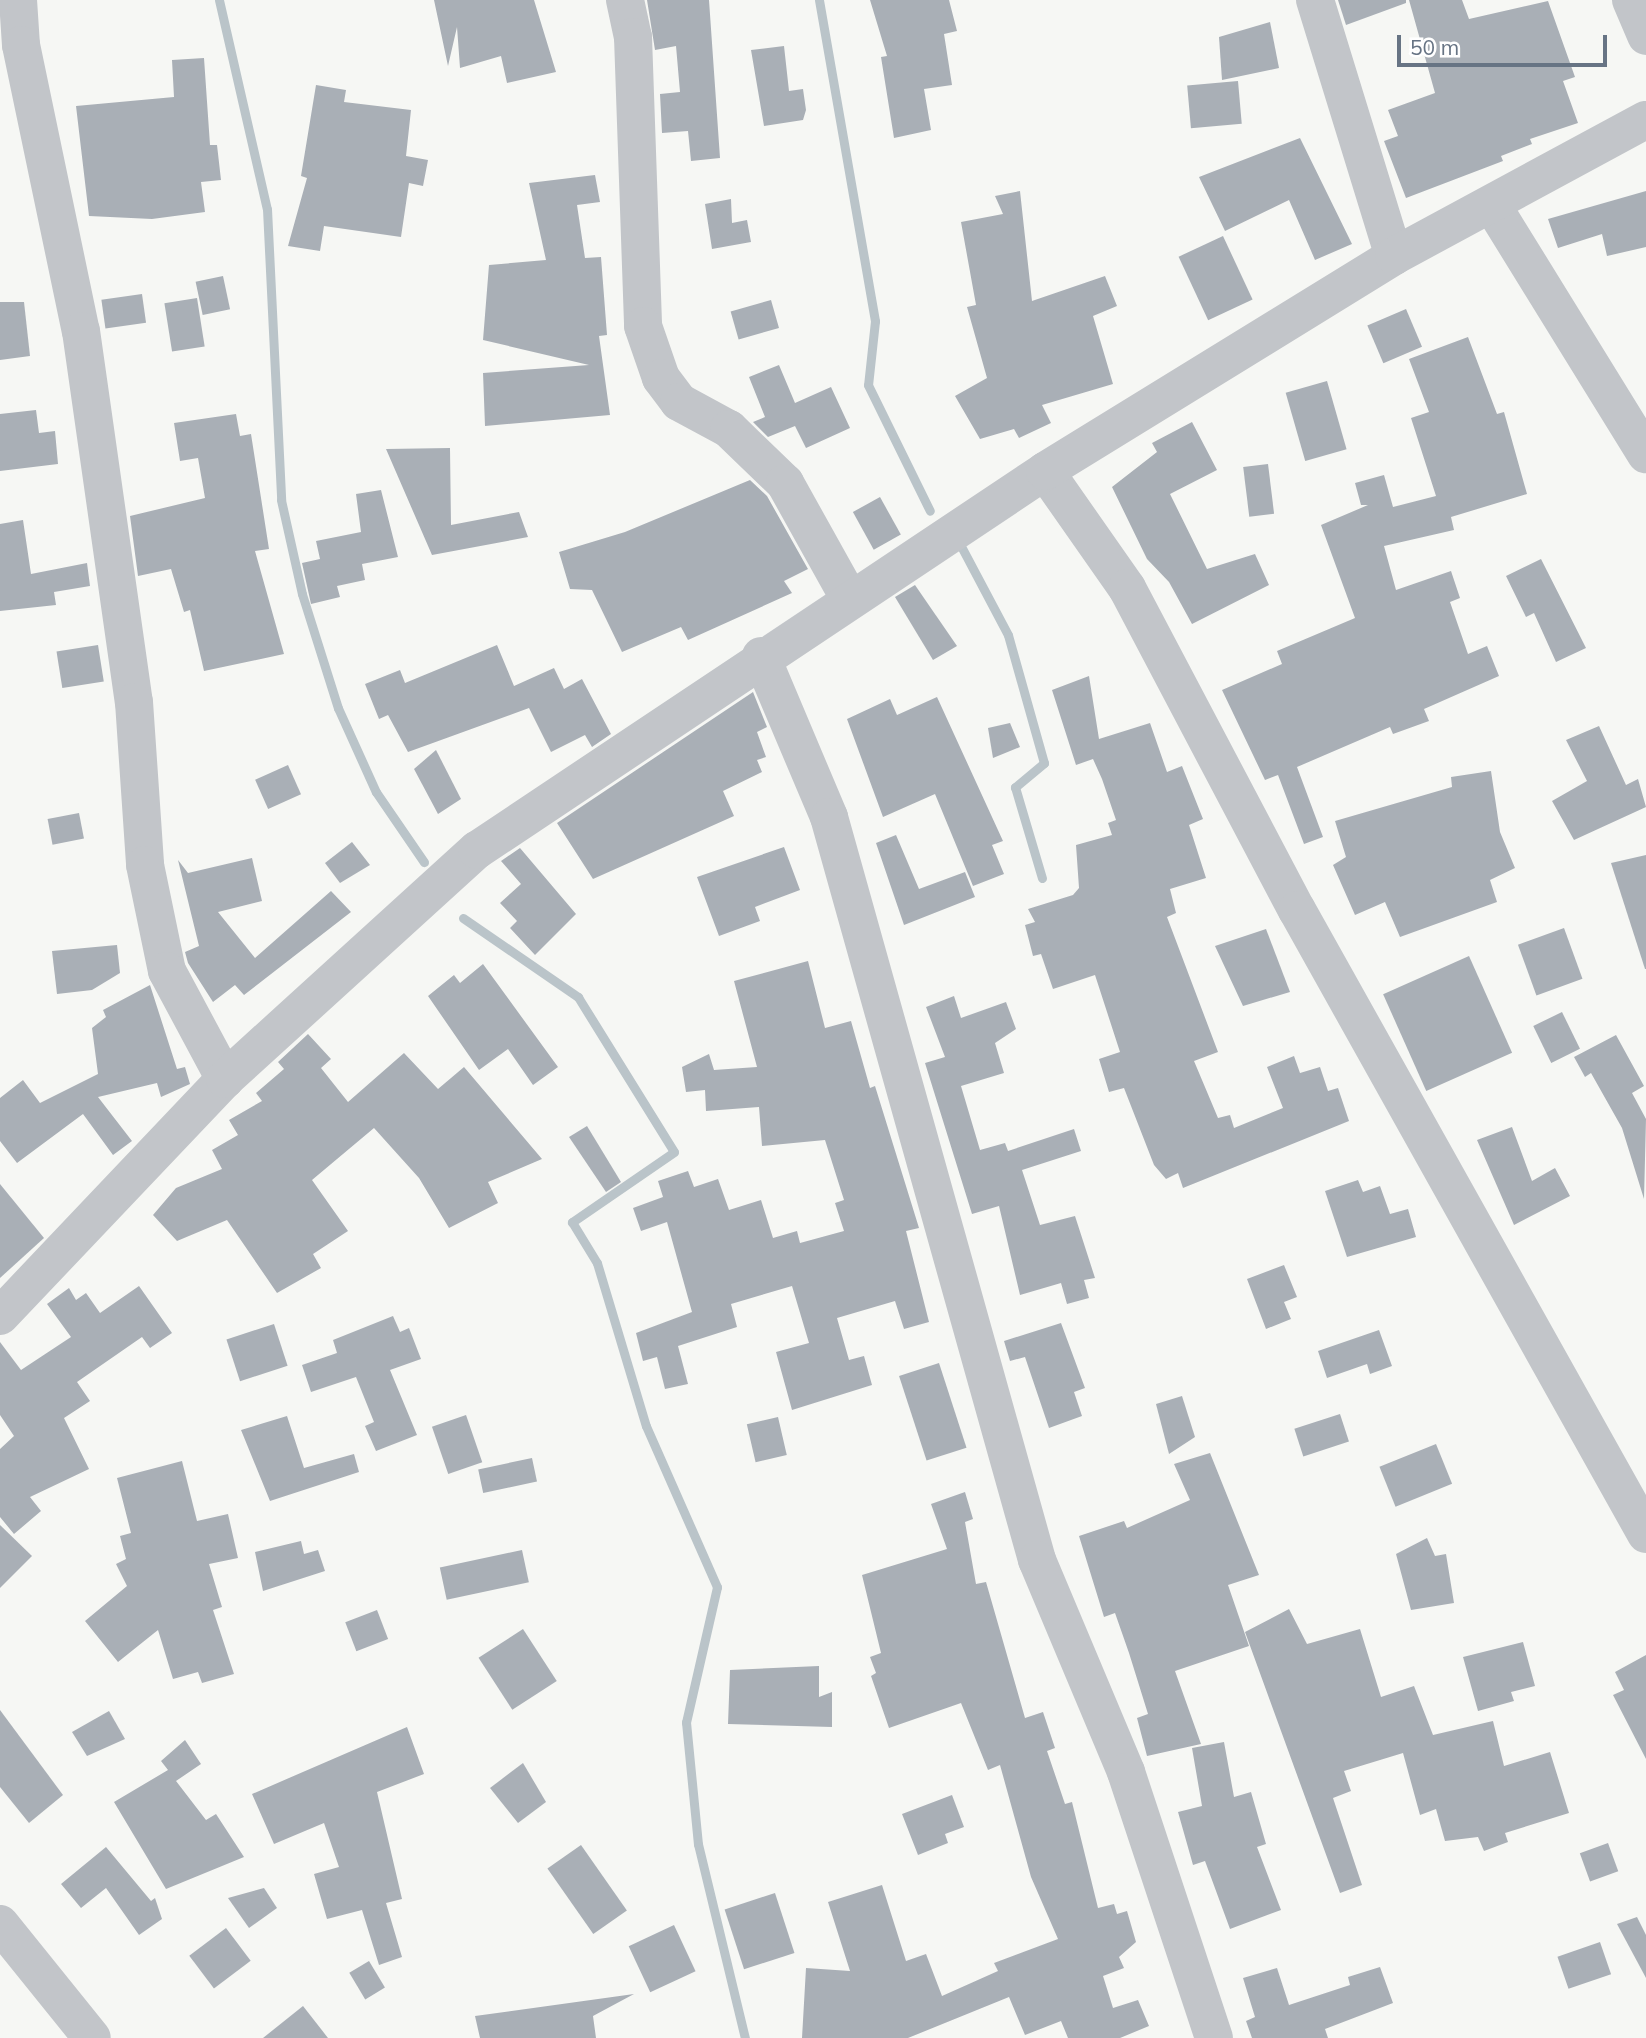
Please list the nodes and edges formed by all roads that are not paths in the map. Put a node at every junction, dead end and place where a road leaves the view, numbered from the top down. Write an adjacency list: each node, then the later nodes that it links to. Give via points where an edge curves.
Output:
1 (18, 0): 13 (street, via 20,45 81,331 134,702 145,865 167,971)
2 (625, 0): 11 (street, via 633,37 643,326 660,378 679,401 729,429 785,484)
3 (1314, 0): 8 (street)
4 (1631, 0): 5 (street)
5 (1646, 36)
6 (1646, 120): 7 (street)
7 (1492, 205): 8 (street); 9 (street)
8 (1394, 256): 10 (street)
9 (1646, 454)
10 (1045, 471): 11 (street); 15 (street, via 1127,588 1297,910)
11 (849, 598): 12 (street)
12 (761, 656): 13 (street, via 477,850); 18 (street, via 829,817 1037,1560 1126,1772)
13 (225, 1079): 14 (street)
14 (0, 1316)
15 (1646, 1534)
16 (0, 1924): 17 (street)
17 (92, 2038)
18 (1214, 2038)

